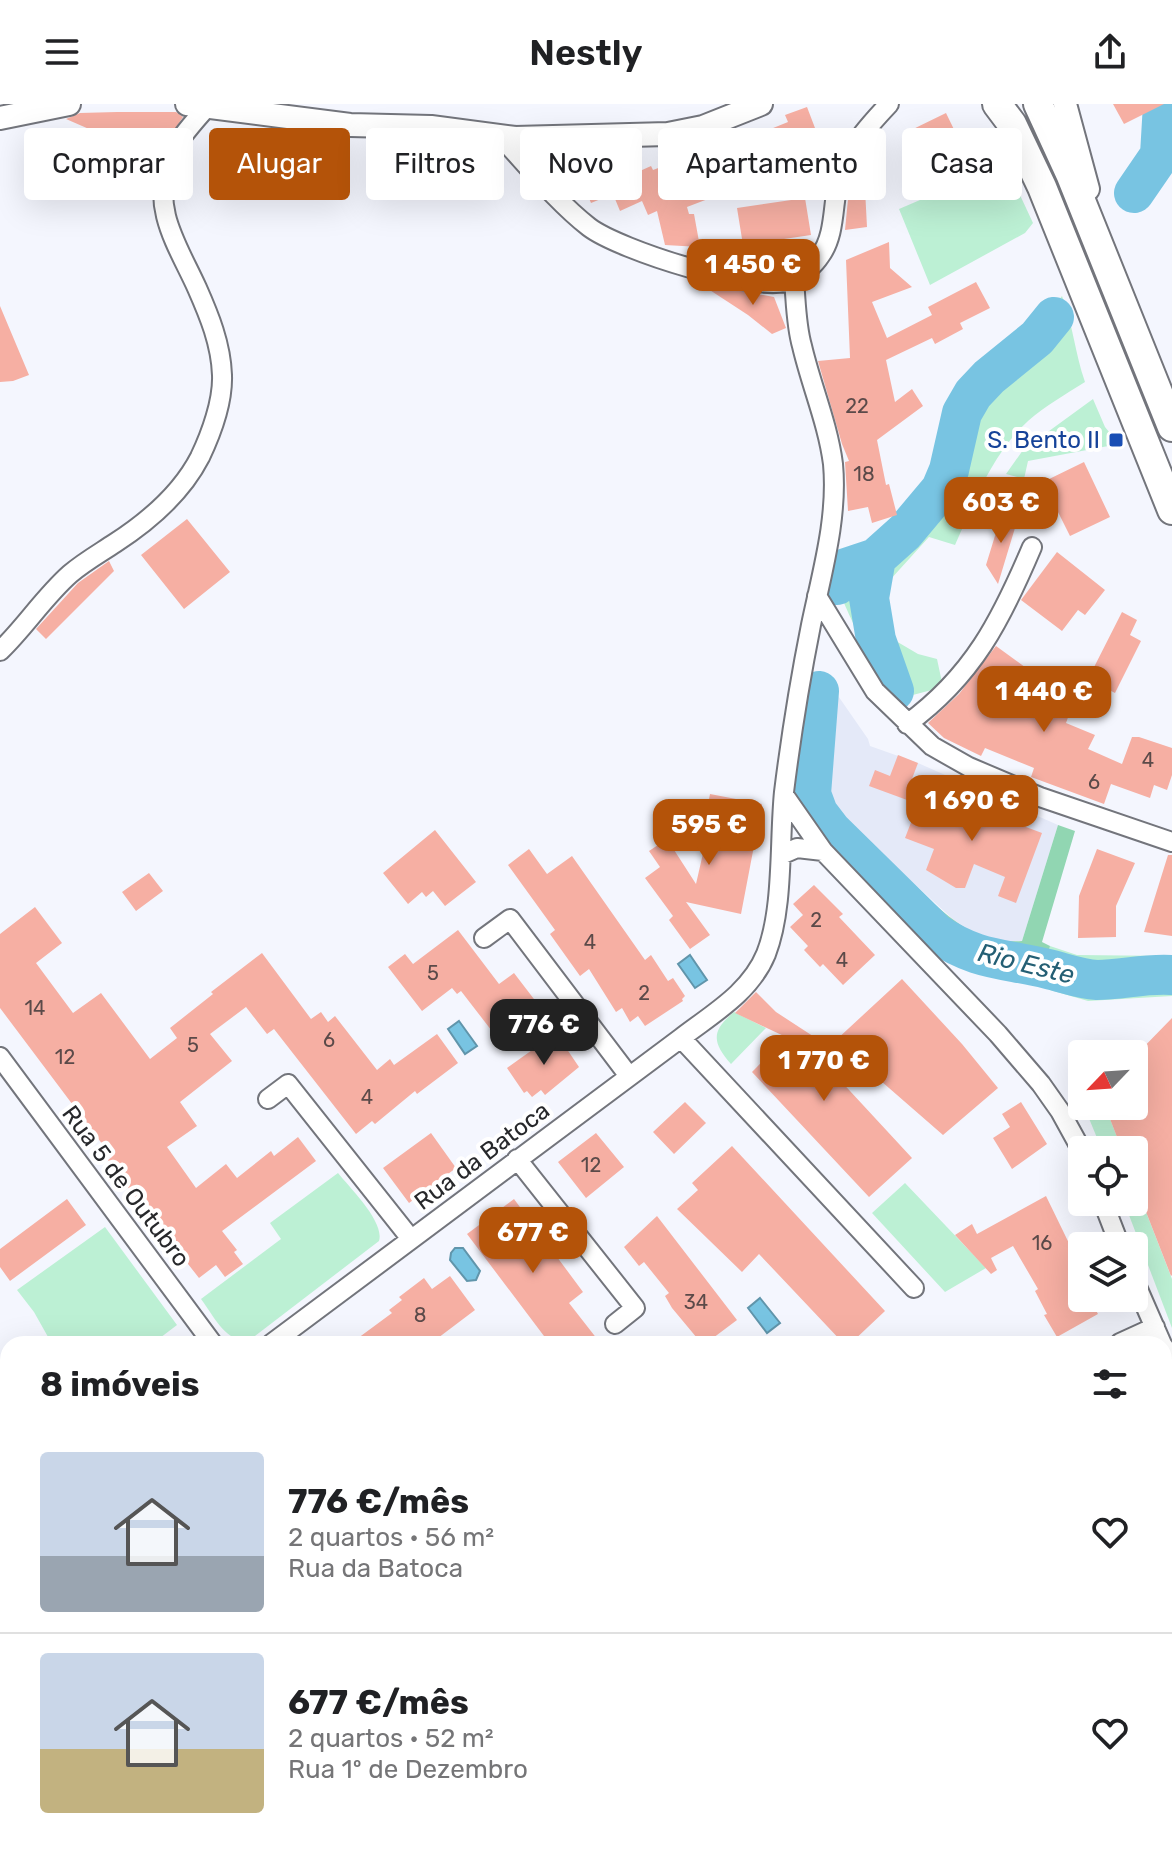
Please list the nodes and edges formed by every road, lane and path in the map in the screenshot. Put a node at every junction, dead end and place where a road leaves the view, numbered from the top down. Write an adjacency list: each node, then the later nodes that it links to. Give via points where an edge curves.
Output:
1 (69, 104): 9 (street)
2 (761, 104): 11 (street, via 703,127 668,134)
3 (889, 104): 14 (street, via 842,169 826,246)
4 (997, 104): 16 (main road, via 1042,187)
5 (1038, 104): 13 (main road)
6 (1065, 104): 13 (street)
7 (197, 105): 8 (street); 19 (street, via 170,159 162,193 168,230 197,287 219,349 222,378 209,433 188,477 166,504 70,574)
8 (280, 110): 10 (street, via 350,125)
9 (0, 118)
10 (440, 128)
11 (504, 135)
12 (504, 140): 14 (street, via 590,227 620,244 727,277 775,284)
13 (1105, 260): 15 (main road)
14 (794, 280): 18 (street, Rua da Batoca, via 800,342 833,463 831,530)
15 (1172, 427)
16 (1172, 510)
17 (1032, 547): 20 (street, via 987,640 952,686)
18 (817, 596): 20 (street, via 875,691); 21 (street, Rua da Batoca)
19 (0, 651)
20 (907, 724): 22 (street, via 969,767)
21 (784, 795): 23 (street); 24 (street, Rua da Batoca)
22 (1172, 842)
23 (823, 851): 24 (street, via 797,848); 30 (street, via 998,1034 1041,1084)
24 (781, 855): 26 (street, Rua da Batoca, via 772,931 756,974)
25 (484, 938): 28 (street, via 510,919)
26 (681, 1038): 28 (street, Rua da Batoca); 33 (street)
27 (0, 1057): 36 (street, Rua 5 de Outubro)
28 (629, 1076): 31 (street, Rua da Batoca)
29 (268, 1099): 32 (street, via 288,1084)
30 (1074, 1136)
31 (517, 1159): 32 (street, Rua da Batoca); 35 (street, via 635,1308)
32 (411, 1239): 37 (street, Rua da Batoca)
33 (914, 1288)
34 (1148, 1312): 38 (street)
35 (615, 1324)
36 (207, 1336)
37 (282, 1336)
38 (1159, 1336)

